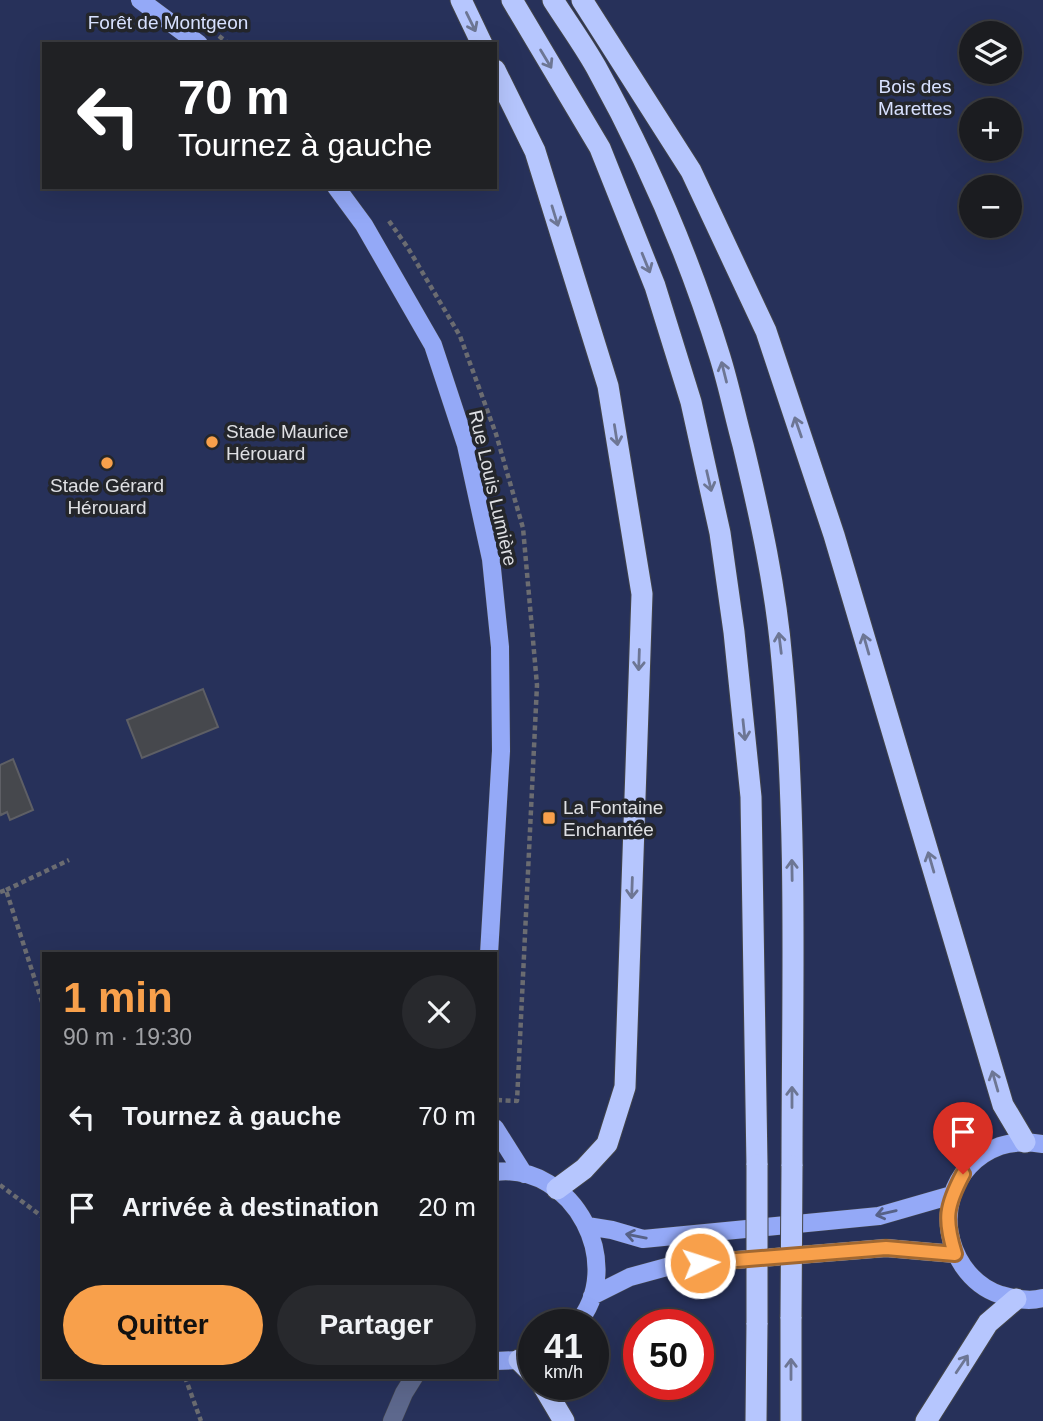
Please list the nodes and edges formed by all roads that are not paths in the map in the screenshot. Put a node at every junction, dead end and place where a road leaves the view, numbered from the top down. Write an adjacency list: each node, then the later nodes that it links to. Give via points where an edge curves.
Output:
1 (140, 0): 6 (main road)
2 (461, 0): 7 (highway, one-way to 7)
3 (512, 0): 29 (highway, one-way to 29, bridge, via 600,148 650,273 691,402 720,533 751,797)
4 (553, 0): 30 (highway, one-way to 4, bridge, via 792,902 789,767 774,596 755,493 721,358 681,245 595,64)
5 (582, 0): 12 (highway, one-way to 5, via 1003,1105 834,535 766,331 691,171)
6 (196, 42)
7 (481, 42)
8 (497, 74): 15 (highway, one-way to 15, via 535,151 608,386 642,594 625,1087 607,1144)
9 (337, 189): 10 (main road, Rue Louis Lumière, via 364,225 433,345 466,445 491,559 500,647 501,751)
10 (489, 952)
11 (497, 1131): 14 (main road)
12 (1034, 1143): 16 (main road, via 1001,1146 980,1157 963,1174)
13 (497, 1172): 14 (main road)
14 (524, 1174): 15 (main road)
15 (557, 1189): 17 (main road, via 575,1205)
16 (952, 1195): 17 (main road, one-way to 17, via 879,1216 643,1238); 18 (main road, via 949,1234)
17 (587, 1226): 19 (main road, via 595,1249)
18 (955, 1254): 19 (main road, via 886,1248 674,1265 630,1277); 21 (main road, via 970,1276 991,1291)
19 (592, 1296): 22 (main road)
20 (1043, 1298): 21 (main road)
21 (1016, 1299): 31 (highway, one-way to 21, via 988,1323)
22 (586, 1309)
23 (497, 1361): 24 (main road)
24 (518, 1362)
25 (413, 1379): 27 (street)
26 (552, 1400): 28 (highway)
27 (392, 1421)
28 (564, 1421)
29 (757, 1421)
30 (791, 1421)
31 (926, 1421)

